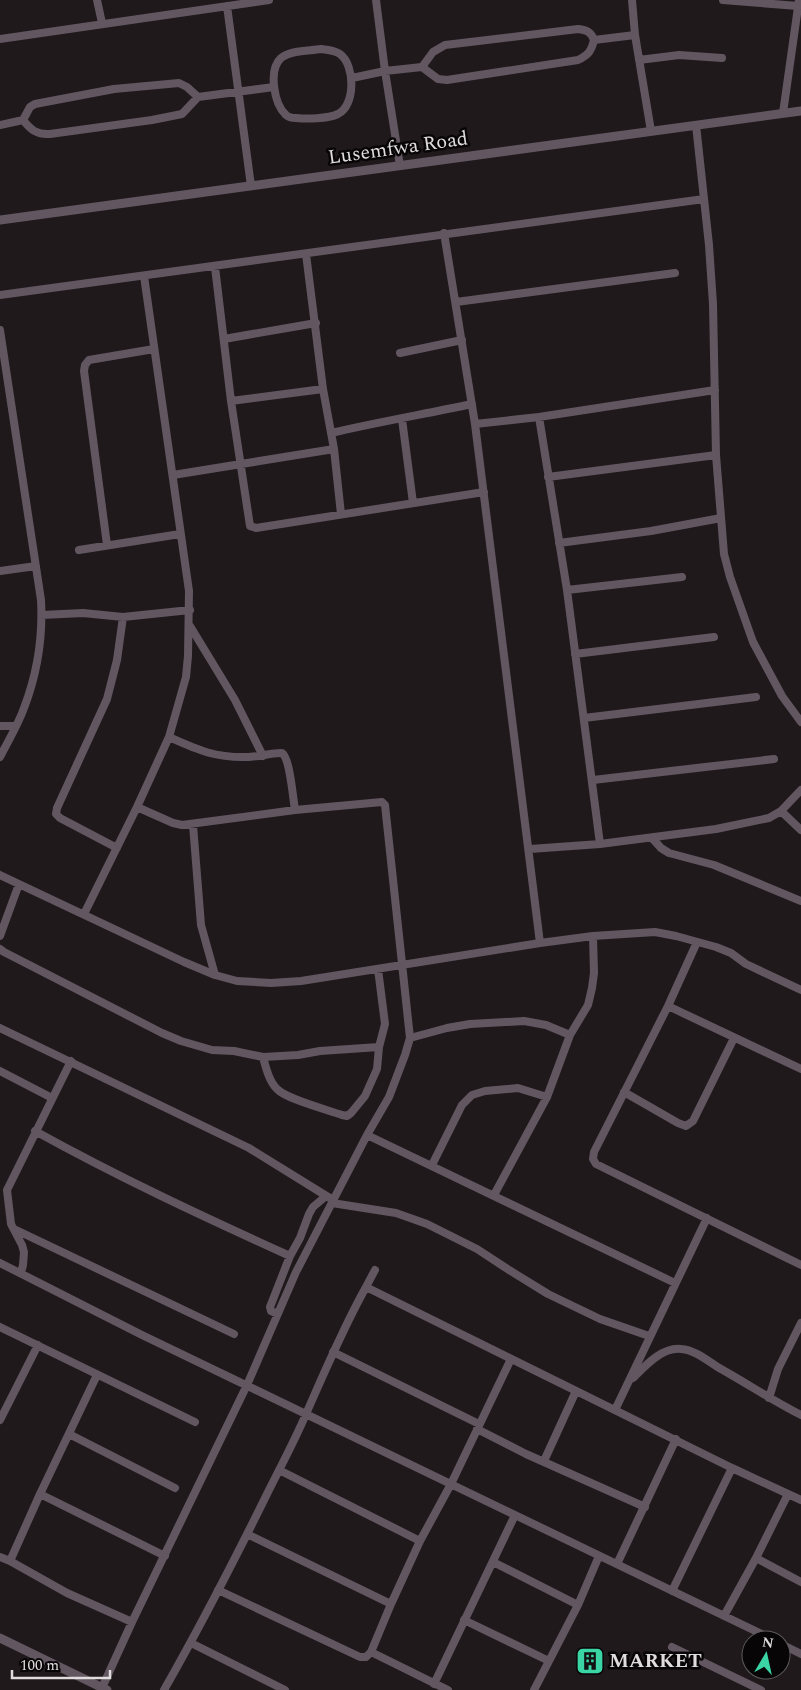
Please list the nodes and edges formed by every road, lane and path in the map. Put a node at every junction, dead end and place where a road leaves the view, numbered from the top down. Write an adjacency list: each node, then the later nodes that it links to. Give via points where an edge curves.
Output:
1 (97, 0): 10 (street)
2 (199, 0): 9 (street)
3 (269, 0): 8 (street)
4 (376, 0): 17 (street)
5 (632, 0): 11 (street)
6 (723, 0): 7 (street)
7 (799, 3): 23 (street)
8 (227, 6): 9 (street); 20 (street)
9 (201, 10): 10 (street)
10 (102, 23): 12 (street)
11 (635, 35): 13 (street); 15 (street)
12 (0, 39)
13 (594, 40): 16 (street, via 592,34 578,29 445,45 433,52); 16 (street, via 588,55 559,63 447,80 438,79)
14 (722, 58): 15 (street, via 679,55)
15 (639, 60): 27 (street)
16 (422, 67): 17 (street)
17 (385, 72): 18 (street); 28 (street)
18 (352, 78): 19 (street, via 339,53 321,49 285,55 274,72); 19 (street, via 347,105 337,114 325,117 289,117)
19 (274, 87): 20 (street)
20 (239, 90): 21 (street); 29 (street)
21 (198, 97): 24 (street, via 182,114 50,134 34,131); 24 (street, via 179,83 114,89 35,104)
22 (801, 111): 23 (street, Lusemfwa Road)
23 (783, 113): 26 (street, Lusemfwa Road)
24 (24, 120): 25 (street)
25 (0, 125)
26 (696, 125): 27 (street, Lusemfwa Road); 30 (street)
27 (651, 130): 28 (street, Lusemfwa Road)
28 (400, 166): 29 (street, Lusemfwa Road)
29 (250, 186): 31 (street, Lusemfwa Road)
30 (704, 199): 32 (street); 46 (street, via 713,304)
31 (0, 220)
32 (444, 233): 33 (street); 38 (street)
33 (306, 254): 34 (street); 39 (street)
34 (215, 267): 36 (street); 41 (street)
35 (675, 273): 38 (street)
36 (144, 276): 37 (street); 43 (street)
37 (0, 295)
38 (456, 302): 42 (street)
39 (316, 323): 41 (street); 45 (street)
40 (0, 330): 66 (street)
41 (224, 339): 47 (street)
42 (462, 340): 44 (street); 48 (street)
43 (154, 349): 56 (street); 64 (street, via 90,360 84,365)
44 (400, 353)
45 (323, 389): 47 (street); 52 (street)
46 (715, 390): 49 (street); 54 (street)
47 (231, 401): 55 (street)
48 (472, 404): 50 (street); 51 (street)
49 (539, 417): 51 (street); 57 (street)
50 (402, 419): 52 (street); 59 (street)
51 (476, 424): 58 (street)
52 (331, 433): 53 (street)
53 (334, 449): 55 (street); 60 (street)
54 (716, 455): 57 (street); 61 (street)
55 (241, 463): 56 (street); 60 (street, via 250,526 256,528)
56 (173, 475): 62 (street)
57 (548, 477): 63 (street)
58 (484, 492): 59 (street); 95 (street)
59 (413, 503): 60 (street)
60 (341, 514)
61 (721, 518): 63 (street); 78 (street, via 724,554 753,642 782,696)
62 (180, 534): 64 (street); 70 (street)
63 (559, 543): 69 (street)
64 (107, 545): 65 (street)
65 (79, 550)
66 (36, 566): 67 (street); 71 (street)
67 (0, 571)
68 (682, 577): 69 (street)
69 (567, 590): 75 (street)
70 (190, 610): 72 (street); 73 (street)
71 (42, 615): 72 (street, via 83,613); 80 (street, via 36,665)
72 (123, 617): 94 (street, via 107,699 56,808 60,818)
73 (190, 626): 81 (street, via 186,677); 82 (street, via 235,700)
74 (714, 636): 75 (street)
75 (575, 654): 77 (street)
76 (756, 697): 77 (street)
77 (584, 718): 85 (street)
78 (801, 722)
79 (0, 726): 80 (street)
80 (15, 726): 83 (street)
81 (170, 737): 82 (street, via 213,755); 87 (street)
82 (262, 756): 88 (street, via 277,752 284,755)
83 (0, 757)
84 (774, 759): 85 (street)
85 (593, 780): 93 (street)
86 (801, 790): 89 (street)
87 (138, 807): 90 (street, via 178,825); 94 (street)
88 (295, 810): 90 (street); 105 (street, via 376,801 385,805)
89 (781, 812): 91 (street); 92 (street, via 758,821)
90 (193, 825): 107 (street, via 201,925)
91 (801, 830)
92 (652, 838): 93 (street); 98 (street, via 668,853 714,865)
93 (600, 844): 95 (street)
94 (117, 848): 99 (street)
95 (530, 849): 103 (street)
96 (0, 875): 97 (street)
97 (19, 884): 99 (street); 100 (street)
98 (801, 901)
99 (84, 914): 107 (street)
100 (0, 936)
101 (593, 936): 102 (street, via 655,932); 103 (street); 111 (street, via 592,988 588,1005)
102 (697, 942): 108 (street, via 731,953 746,964); 109 (street)
103 (540, 943): 105 (street)
104 (0, 949): 115 (street, via 168,1036 212,1050)
105 (403, 965): 106 (street); 112 (street)
106 (378, 969): 107 (street, via 271,983 238,981); 114 (street, via 385,1024)
107 (215, 975)
108 (801, 990)
109 (668, 1006): 113 (street); 119 (street)
110 (0, 1028): 116 (street)
111 (570, 1036): 112 (street, via 546,1025 524,1021 470,1024); 120 (street)
112 (410, 1038): 123 (street, via 393,1088)
113 (734, 1038): 117 (street); 119 (street, via 693,1121 686,1126)
114 (380, 1047): 115 (street); 115 (street, via 378,1069 372,1082 365,1096 347,1116 278,1090)
115 (263, 1057)
116 (70, 1061): 121 (street); 126 (street, via 249,1148)
117 (801, 1069)
118 (0, 1071): 121 (street)
119 (624, 1092): 127 (street, via 594,1152 596,1164)
120 (547, 1097): 124 (street, via 518,1088 472,1095 462,1105); 125 (street)
121 (52, 1098): 122 (street)
122 (35, 1131): 128 (street, via 7,1190); 129 (street, via 94,1164)
123 (367, 1134): 124 (street); 126 (street)
124 (432, 1165): 125 (street)
125 (494, 1195): 134 (street)
126 (330, 1199): 129 (street, via 313,1208); 136 (street); 140 (street, via 396,1213 426,1224 477,1249 548,1294 600,1319)
127 (707, 1218): 131 (street); 134 (street)
128 (14, 1229): 133 (street, via 24,1252); 139 (street)
129 (290, 1256): 136 (street, via 270,1307)
130 (0, 1263): 133 (street)
131 (801, 1265)
132 (375, 1270): 135 (street)
133 (20, 1273): 146 (street)
134 (675, 1283): 140 (street)
135 (366, 1287): 142 (street); 143 (street)
136 (278, 1314): 146 (street)
137 (801, 1324): 148 (street, via 778,1369)
138 (0, 1327): 141 (street)
139 (234, 1334)
140 (649, 1336): 145 (street)
141 (38, 1345): 144 (street); 152 (street)
142 (333, 1352): 150 (street); 154 (street)
143 (511, 1359): 147 (street); 154 (street)
144 (97, 1375): 153 (street); 155 (street)
145 (629, 1381): 148 (street, via 661,1354 680,1349 708,1360); 149 (street)
146 (247, 1385): 150 (street); 169 (street)
147 (576, 1391): 149 (street); 157 (street)
148 (770, 1398): 151 (street)
149 (615, 1410): 156 (street)
150 (306, 1414): 159 (street); 160 (street)
151 (801, 1415)
152 (0, 1420)
153 (195, 1422)
154 (478, 1426): 157 (street); 160 (street)
155 (69, 1434): 161 (street); 162 (street)
156 (676, 1439): 158 (street); 165 (street)
157 (544, 1461): 165 (street)
158 (732, 1468): 163 (street); 178 (street)
159 (278, 1470): 167 (street); 168 (street)
160 (451, 1484): 166 (street); 168 (street)
161 (175, 1488)
162 (40, 1494): 169 (street); 173 (street)
163 (788, 1494): 164 (street); 172 (street)
164 (801, 1500)
165 (645, 1507): 175 (street)
166 (515, 1515): 170 (street); 174 (street)
167 (247, 1534): 177 (street); 179 (street)
168 (420, 1541): 179 (street)
169 (165, 1556): 183 (street)
170 (599, 1556): 175 (street); 180 (street)
171 (0, 1557): 173 (street)
172 (756, 1558): 176 (street); 181 (street)
173 (10, 1561): 183 (street, via 67,1593)
174 (493, 1562): 180 (street); 182 (street)
175 (617, 1564): 178 (street)
176 (801, 1582)
177 (218, 1590): 186 (street); 188 (street, via 360,1657)
178 (672, 1590): 181 (street)
179 (391, 1604): 188 (street)
180 (578, 1605): 189 (street)
181 (724, 1616): 184 (street)
182 (464, 1620): 189 (street); 190 (street)
183 (132, 1622): 191 (street)
184 (753, 1630)
185 (0, 1638): 191 (street)
186 (191, 1643): 192 (street); 193 (street)
187 (672, 1647): 196 (street)
188 (371, 1652): 190 (street)
189 (549, 1661): 195 (street)
190 (434, 1684): 194 (street)
191 (104, 1689)
192 (164, 1690)
193 (285, 1690)
194 (448, 1690)
195 (534, 1690)
196 (761, 1690)

